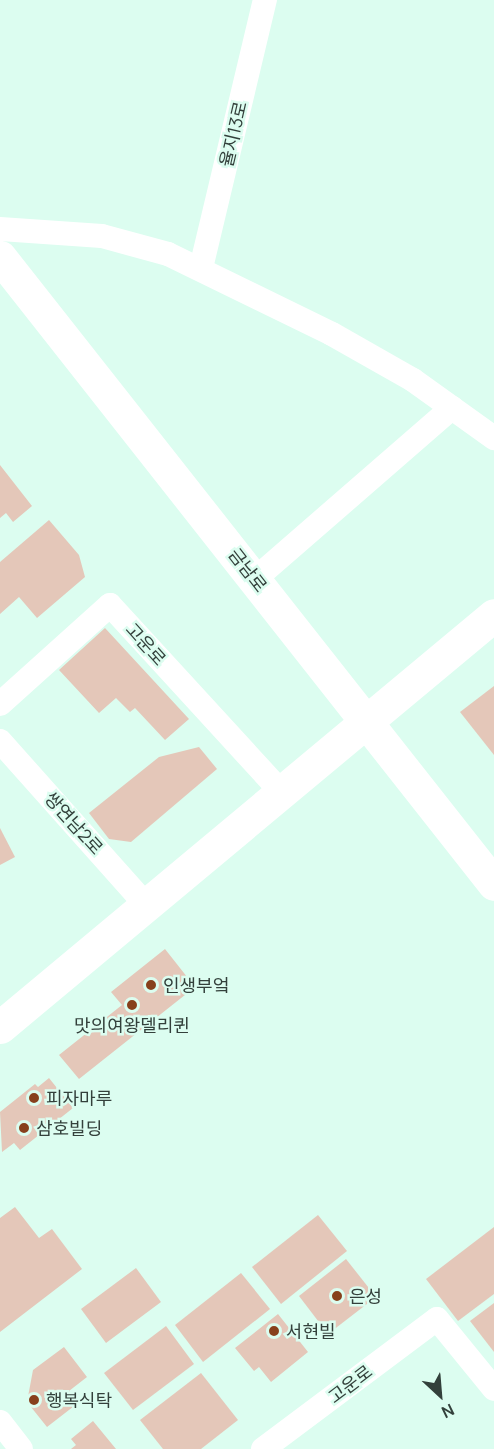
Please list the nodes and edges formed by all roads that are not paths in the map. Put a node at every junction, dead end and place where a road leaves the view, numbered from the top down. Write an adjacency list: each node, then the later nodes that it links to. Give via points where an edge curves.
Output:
1 (264, 0): 4 (street, 율지13로)
2 (0, 229): 4 (street, via 120,238)
3 (0, 256): 7 (street, 금남로)
4 (201, 268): 5 (street, via 332,334 413,380)
5 (452, 408): 6 (street); 7 (street)
6 (494, 438)
7 (255, 579): 10 (street, 금남로)
8 (494, 615): 10 (street)
9 (0, 704): 12 (street, 고운로, via 110,605)
10 (369, 723): 12 (street); 13 (street, 금남로)
11 (0, 741): 14 (street, 쌍연남2로)
12 (282, 793): 14 (street)
13 (494, 884)
14 (147, 906): 15 (street)
15 (0, 1027)
16 (494, 1389): 19 (street, 고운로, via 437,1319)
17 (0, 1422): 18 (street)
18 (21, 1449)
19 (263, 1449)

